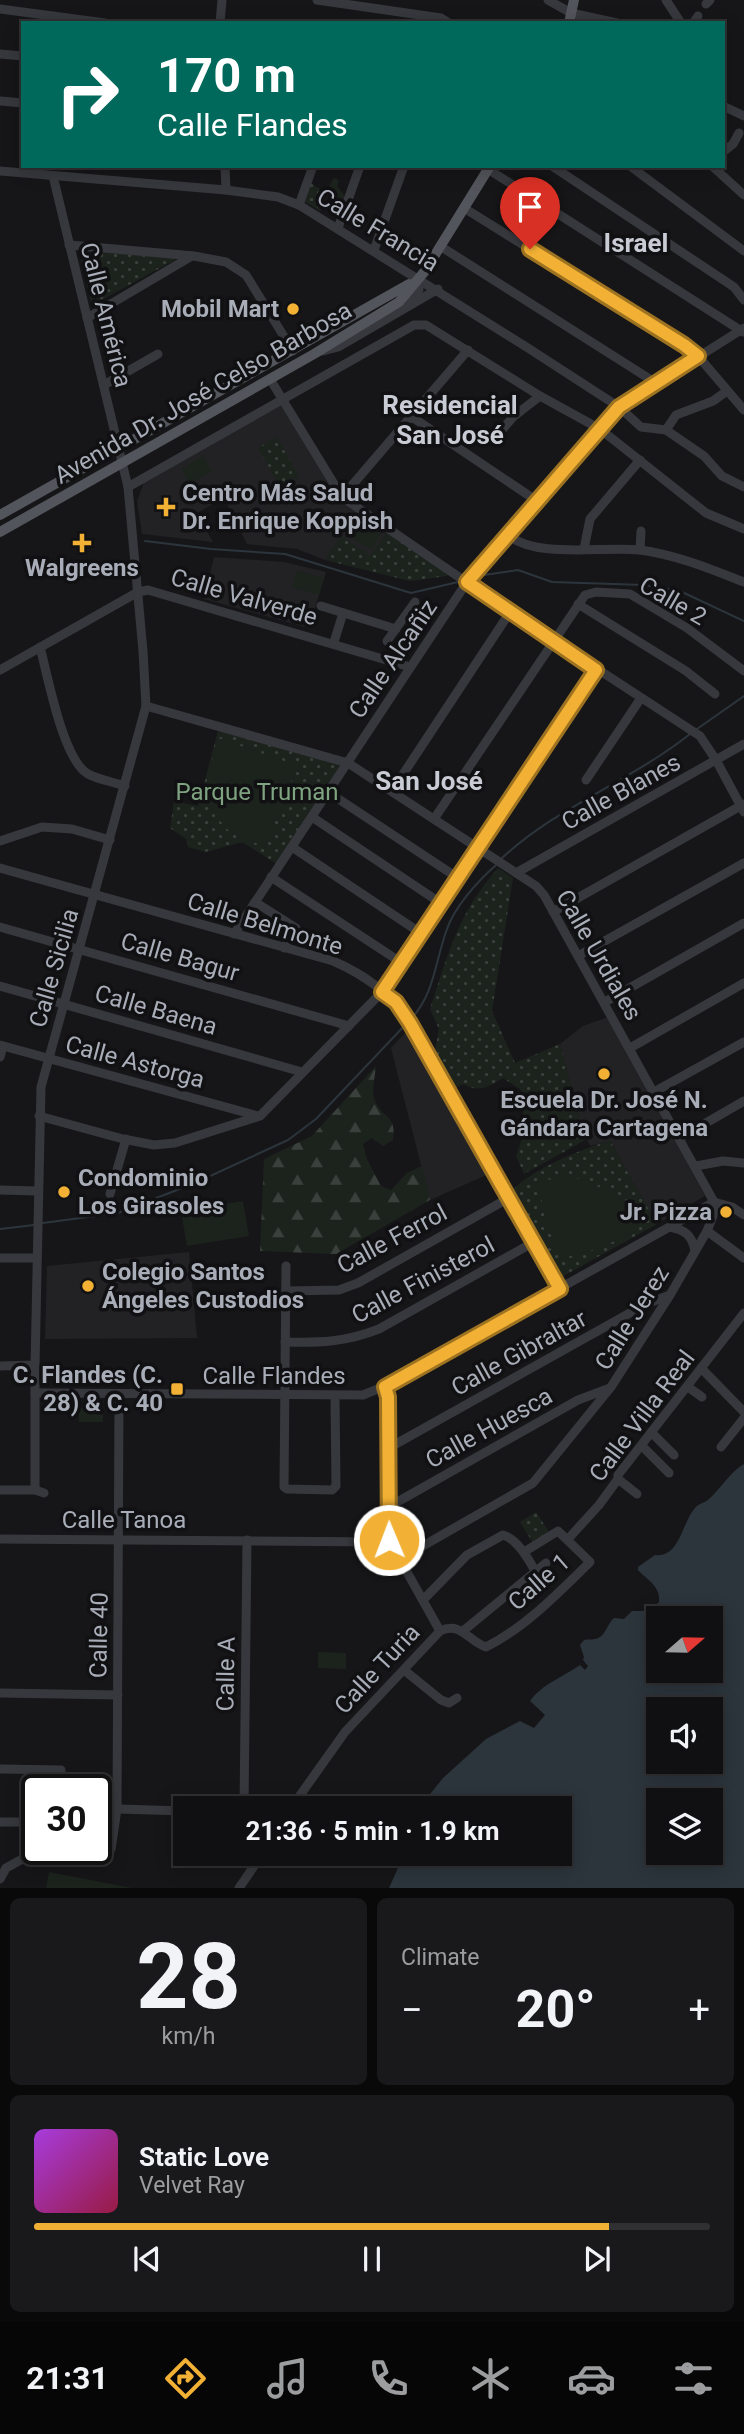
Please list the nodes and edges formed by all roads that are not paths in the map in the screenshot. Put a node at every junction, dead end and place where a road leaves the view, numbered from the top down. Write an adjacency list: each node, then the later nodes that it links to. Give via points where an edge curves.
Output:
1 (222, 0): 10 (street)
2 (317, 0): 6 (street)
3 (548, 0): 8 (street)
4 (574, 0): 8 (main road)
5 (666, 0): 13 (street)
6 (390, 5): 11 (street)
7 (0, 9): 9 (street)
8 (570, 18): 12 (street)
9 (62, 20)
10 (220, 21)
11 (446, 21)
12 (598, 21)
13 (677, 21)
14 (0, 54): 15 (street)
15 (21, 56)
16 (0, 101): 17 (street)
17 (21, 103)
18 (725, 107): 19 (street)
19 (744, 116)
20 (739, 133): 21 (street)
21 (725, 150)
22 (77, 168): 34 (street)
23 (225, 168): 35 (street)
24 (312, 168): 37 (street)
25 (359, 168): 39 (street)
26 (403, 168): 42 (street)
27 (490, 168): 38 (main road, Avenida Dr. José Celso Barbosa)
28 (492, 168): 50 (street)
29 (555, 168): 47 (street, via 734,287)
30 (633, 168): 43 (street)
31 (714, 168): 36 (street)
32 (0, 172): 33 (street, Calle Francia)
33 (53, 176): 34 (street, Calle Francia); 40 (street, Calle América)
34 (77, 178): 35 (street, Calle Francia)
35 (226, 190): 37 (street, Calle Francia, via 278,197)
36 (744, 195)
37 (299, 205): 39 (street, Calle Francia)
38 (464, 208): 41 (main road, Avenida Dr. José Celso Barbosa); 55 (street)
39 (338, 228): 42 (street, Calle Francia)
40 (69, 245): 44 (street); 49 (street, Calle América)
41 (440, 246): 45 (main road, Avenida Dr. José Celso Barbosa); 57 (street)
42 (374, 250): 45 (street, Calle Francia)
43 (744, 251)
44 (194, 256): 49 (street); 52 (street, via 226,262 246,275)
45 (418, 279): 46 (street, Calle Francia); 48 (street, via 419,290); 52 (main road, Avenida Dr. José Celso Barbosa); 54 (main road, Avenida Dr. José Celso Barbosa, via 386,312)
46 (438, 289): 48 (street); 62 (street, Calle Francia)
47 (744, 300)
48 (403, 309): 54 (street, via 338,347)
49 (87, 318): 58 (street, Calle América)
50 (743, 330): 55 (street, Calle Alcañiz)
51 (468, 350): 60 (street); 61 (street, via 426,325 414,325); 64 (street)
52 (293, 351): 68 (main road, Avenida Dr. José Celso Barbosa)
53 (158, 354): 58 (street)
54 (314, 354): 56 (main road, Avenida Dr. José Celso Barbosa)
55 (698, 356): 57 (street, Calle Alcañiz); 59 (street)
56 (270, 379): 61 (street); 70 (main road, Avenida Dr. José Celso Barbosa)
57 (656, 383): 62 (street, Calle Alcañiz)
58 (103, 385): 68 (street, Calle América)
59 (727, 391): 63 (street); 66 (street, via 676,415)
60 (540, 396): 65 (street); 67 (street)
61 (283, 399): 71 (street); 73 (street)
62 (619, 407): 65 (street, Calle Alcañiz); 66 (street, Calle Francia, via 641,427)
63 (744, 410)
64 (412, 417): 73 (street); 74 (street)
65 (600, 429): 69 (street); 74 (street, Calle Alcañiz)
66 (666, 430): 72 (street, Calle Francia, via 704,456 722,476)
67 (501, 431)
68 (119, 448): 70 (street, Calle América); 75 (main road, Avenida Dr. José Celso Barbosa)
69 (640, 460): 76 (street, via 706,513); 80 (street, via 590,519)
70 (122, 463): 71 (street, Calle Sicilia); 78 (main road, Avenida Dr. José Celso Barbosa)
71 (128, 487): 84 (street, Calle Sicilia)
72 (744, 487)
73 (342, 497): 82 (street)
74 (537, 501): 79 (street, Calle Alcañiz)
75 (0, 515)
76 (744, 529)
77 (641, 531): 81 (street)
78 (0, 532)
79 (508, 535): 80 (street, via 536,548); 82 (street, Calle Alcañiz)
80 (584, 549): 81 (street)
81 (640, 550): 83 (street, via 685,560)
82 (467, 582): 88 (street); 95 (street, Calle Alcañiz)
83 (744, 582)
84 (138, 592): 93 (street, Calle Valverde, via 148,590); 94 (street, Calle Valverde); 101 (street, Calle Sicilia)
85 (415, 602): 90 (street)
86 (578, 604): 91 (street); 98 (street, Calle 2, via 585,595 596,592 630,594 687,628); 99 (street)
87 (321, 606): 89 (street)
88 (510, 612): 91 (street); 107 (street)
89 (342, 613): 90 (street); 93 (street)
90 (396, 629): 92 (street)
91 (553, 639): 97 (street); 111 (street)
92 (387, 641)
93 (334, 642): 95 (street, Calle Valverde)
94 (40, 647): 96 (street, Calle Valverde); 106 (street, via 74,762 88,774)
95 (410, 667): 104 (street, Calle Alcañiz)
96 (0, 670)
97 (596, 670): 100 (street); 115 (street)
98 (744, 671)
99 (715, 694)
100 (641, 698): 103 (street, via 700,736); 105 (street)
101 (146, 706): 104 (street, Calle Urdiales); 106 (street, Calle Sicilia)
102 (744, 744): 103 (street, Calle Blanes)
103 (716, 760): 109 (street); 118 (street, Calle Blanes)
104 (348, 763): 107 (street, Calle Urdiales); 108 (street, Calle Alcañiz)
105 (586, 780)
106 (125, 786): 112 (street, Calle Sicilia)
107 (391, 791): 111 (street, Calle Urdiales)
108 (328, 792): 110 (street, Calle Alcañiz); 120 (street)
109 (743, 807): 124 (street)
110 (312, 817): 114 (street, Calle Alcañiz); 123 (street)
111 (434, 819): 115 (street, Calle Urdiales)
112 (110, 840): 113 (street, via 72,829 42,827); 121 (street, Calle Sicilia)
113 (0, 841)
114 (292, 847): 119 (street, Calle Alcañiz); 128 (street)
115 (478, 848): 118 (street, Calle Urdiales); 120 (street)
116 (744, 863): 131 (street)
117 (0, 868): 121 (street, Calle Belmonte)
118 (514, 871): 124 (street, Calle Urdiales, via 536,886)
119 (271, 877): 122 (street, Calle Alcañiz); 132 (street)
120 (458, 878): 123 (street)
121 (94, 895): 127 (street, Calle Belmonte); 130 (street, Calle Sicilia)
122 (255, 901): 127 (street, Calle Alcañiz); 129 (street, via 296,928)
123 (442, 904): 128 (street)
124 (554, 912): 131 (street, Calle Urdiales)
125 (744, 923): 136 (street)
126 (0, 927): 130 (street, Calle Bagur)
127 (234, 934): 129 (street, Calle Belmonte)
128 (422, 934): 132 (street)
129 (284, 948): 135 (street, Calle Belmonte, via 345,966)
130 (80, 949): 137 (street, Calle Sicilia); 138 (street, Calle Bagur)
131 (578, 956): 136 (street, Calle Urdiales)
132 (402, 963): 135 (street)
133 (744, 983): 141 (street)
134 (0, 986): 137 (street, Calle Baena)
135 (382, 992): 138 (street); 156 (street, Calle Belmonte, via 405,1013)
136 (605, 1002): 141 (street, Calle Urdiales)
137 (64, 1004): 143 (street, Calle Sicilia); 144 (street, Calle Baena)
138 (349, 1026): 144 (street)
139 (744, 1042): 145 (street)
140 (1, 1046): 142 (street); 143 (street, Calle Astorga)
141 (630, 1048): 145 (street, Calle Urdiales)
142 (0, 1056)
143 (48, 1059): 147 (street, Calle Sicilia); 148 (street, Calle Astorga)
144 (302, 1072): 148 (street)
145 (654, 1092): 149 (street, Calle Urdiales)
146 (744, 1101): 149 (street)
147 (39, 1116): 150 (street); 154 (street, Calle Sicilia)
148 (260, 1116): 150 (street, via 175,1143 154,1145)
149 (680, 1138): 152 (street, Calle Urdiales)
150 (126, 1139): 155 (street)
151 (744, 1163): 152 (street)
152 (696, 1166): 157 (street)
153 (0, 1190): 154 (street)
154 (37, 1191): 164 (street, Calle Sicilia)
155 (110, 1194)
156 (509, 1198): 161 (street, Calle Belmonte); 168 (street, Calle Ferrol, via 358,1283 339,1290)
157 (714, 1202): 158 (street); 159 (street, Calle Flandes); 160 (street, Calle Jerez)
158 (744, 1214)
159 (670, 1227): 162 (street, via 687,1232); 167 (street, Calle Flandes)
160 (707, 1231): 162 (street, Calle Jerez); 165 (street)
161 (534, 1242): 167 (street, Calle Belmonte); 171 (street, Calle Finisterol, via 379,1329 329,1343)
162 (695, 1251): 169 (street, Calle Jerez)
163 (0, 1258): 164 (street)
164 (37, 1258): 172 (street, Calle Sicilia)
165 (744, 1258)
166 (286, 1266): 168 (street)
167 (560, 1289): 175 (street, Calle Flandes)
168 (286, 1291): 171 (street)
169 (670, 1295): 177 (street, Calle Jerez); 187 (street, Calle Gibraltar)
170 (744, 1315): 174 (street, Calle Villa Real)
171 (285, 1342): 180 (street)
172 (35, 1365): 173 (street); 178 (street, Calle Sicilia)
173 (0, 1366)
174 (701, 1368): 176 (street, Calle Villa Real); 183 (street)
175 (385, 1387): 181 (street, Calle Flandes, via 363,1395); 187 (street, Calle Turia)
176 (688, 1387): 182 (street); 185 (street, Calle Villa Real)
177 (611, 1388): 194 (street, Calle Huesca, via 578,1400); 201 (street, Calle Jerez, via 533,1483)
178 (35, 1393): 179 (street, Calle Flandes); 192 (street, Calle Sicilia, via 40,1492)
179 (122, 1394): 180 (street, Calle Flandes); 196 (street, Calle 40)
180 (284, 1396): 181 (street, Calle Flandes); 181 (street, via 284,1487 310,1490 336,1486)
181 (335, 1397)
182 (702, 1397)
183 (744, 1412)
184 (744, 1418): 188 (street)
185 (652, 1433): 186 (street, Calle Villa Real); 189 (street)
186 (642, 1446): 190 (street); 191 (street, Calle Villa Real)
187 (388, 1447): 194 (street, Calle Turia)
188 (721, 1447)
189 (674, 1455)
190 (669, 1473)
191 (618, 1479): 193 (street); 197 (street, Calle Villa Real)
192 (0, 1490)
193 (637, 1494)
194 (388, 1506): 199 (street, Calle Turia)
195 (0, 1539): 196 (street, Calle Tanoa)
196 (118, 1539): 198 (street, Calle Tanoa); 209 (street, Calle 40)
197 (568, 1539): 200 (street, Calle 1, via 558,1531); 205 (street, Calle 1, via 590,1562 549,1601 486,1647)
198 (247, 1540): 199 (street, Calle Tanoa); 213 (street, Calle A)
199 (389, 1540): 201 (street, Calle Turia)
200 (524, 1552): 203 (street); 204 (street, via 503,1535 467,1555)
201 (400, 1559): 204 (street, Calle Turia)
202 (546, 1563): 203 (street)
203 (535, 1571): 205 (street)
204 (423, 1600): 206 (street, Calle Turia)
205 (463, 1630): 206 (street, Calle 1, via 447,1627)
206 (440, 1631): 207 (street, Calle Turia)
207 (404, 1670): 210 (street, via 441,1700); 214 (street, Calle Turia, via 345,1732)
208 (0, 1693): 209 (street)
209 (118, 1695): 215 (street, Calle 40)
210 (457, 1699)
211 (0, 1769): 212 (street, via 61,1770)
212 (61, 1774)
213 (244, 1796)
214 (300, 1796)
215 (117, 1809): 216 (street); 220 (street, Calle 40, via 111,1849 105,1856 26,1857 6,1868)
216 (173, 1811)
217 (0, 1822): 218 (street)
218 (21, 1822)
219 (254, 1866): 221 (street)
220 (0, 1879)
221 (239, 1888)

